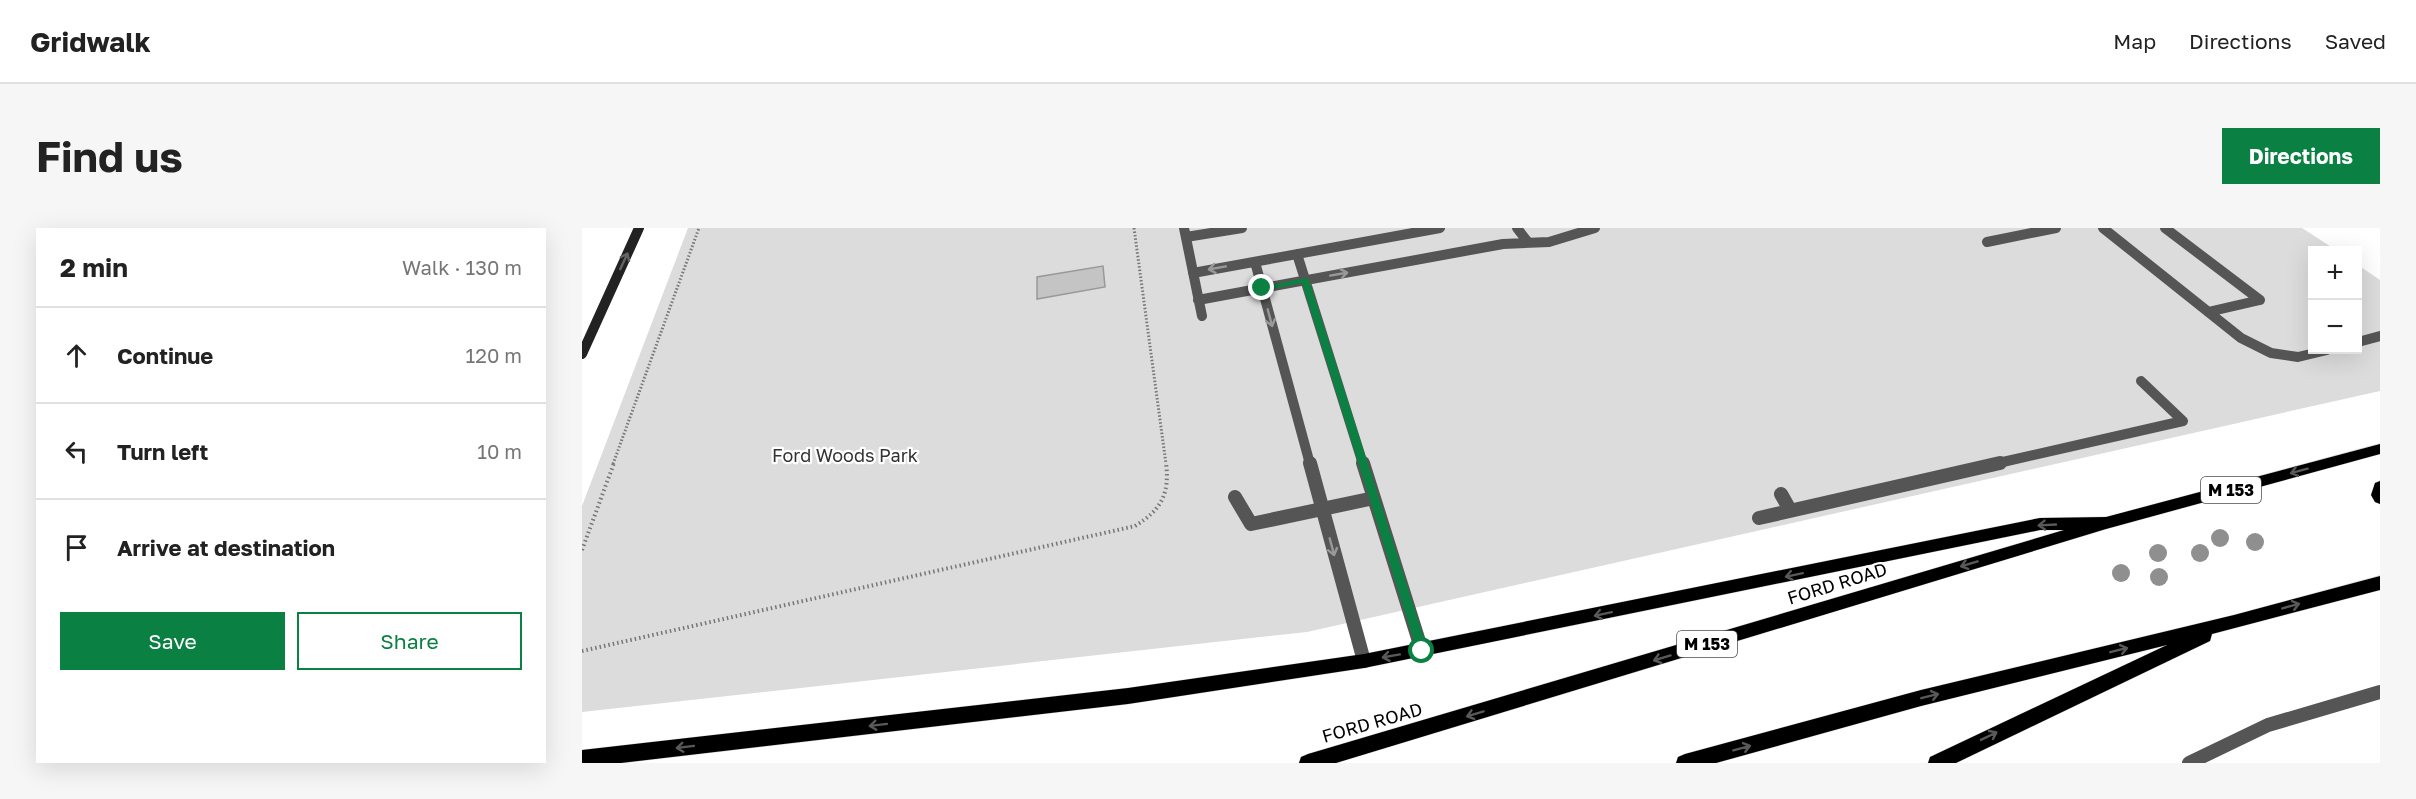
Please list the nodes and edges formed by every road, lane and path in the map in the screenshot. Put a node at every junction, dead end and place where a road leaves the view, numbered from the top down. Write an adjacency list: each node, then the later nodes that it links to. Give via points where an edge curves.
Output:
1 (639, 228): 24 (main road, one-way to 1)
2 (699, 228): 37 (path)
3 (1134, 228): 40 (path, via 1167,471 1165,501 1155,514 1135,526)
4 (1242, 228): 11 (street)
5 (1440, 228): 14 (street)
6 (1517, 228): 12 (street)
7 (1595, 228): 12 (street, via 1549,242)
8 (2056, 228): 13 (street)
9 (2103, 228): 20 (street)
10 (2165, 228): 20 (street, via 2260,300)
11 (1185, 233): 16 (street)
12 (1527, 241): 17 (street, one-way to 12)
13 (1987, 242)
14 (1297, 254): 15 (street); 17 (street)
15 (1255, 261): 16 (street, one-way to 16); 18 (street)
16 (1193, 273): 19 (street)
17 (1305, 280): 18 (street); 31 (street)
18 (1262, 288): 19 (street); 33 (street, one-way to 33)
19 (1198, 300): 21 (street)
20 (2208, 312): 25 (street, via 2241,338 2271,353 2298,357)
21 (1202, 316)
22 (2380, 336): 23 (street)
23 (2362, 341)
24 (582, 354)
25 (2310, 354)
26 (2141, 381): 34 (street, via 2183,422)
27 (2380, 449): 36 (main road, FORD ROAD / M 153, one-way to 36)
28 (2380, 487): 32 (main road)
29 (1781, 494): 34 (street)
30 (1235, 497): 33 (street, via 1251,524)
31 (1374, 498): 33 (street); 41 (street)
32 (2380, 498)
33 (1322, 510): 42 (street, one-way to 42)
34 (1790, 510): 35 (street)
35 (1759, 518)
36 (2106, 523): 41 (main road, one-way to 41, via 2040,524); 45 (main road, FORD ROAD / M 153, one-way to 45)
37 (582, 550)
38 (2380, 582): 39 (main road, one-way to 38)
39 (2234, 622): 46 (main road, one-way to 39, via 1921,698); 47 (main road, one-way to 39)
40 (582, 651)
41 (1422, 651): 42 (main road, one-way to 42)
42 (1364, 661): 44 (main road, one-way to 44, via 1128,696)
43 (2380, 692): 48 (street, via 2268,725)
44 (582, 759)
45 (1308, 763)
46 (1685, 763)
47 (1936, 763)
48 (2189, 763)

